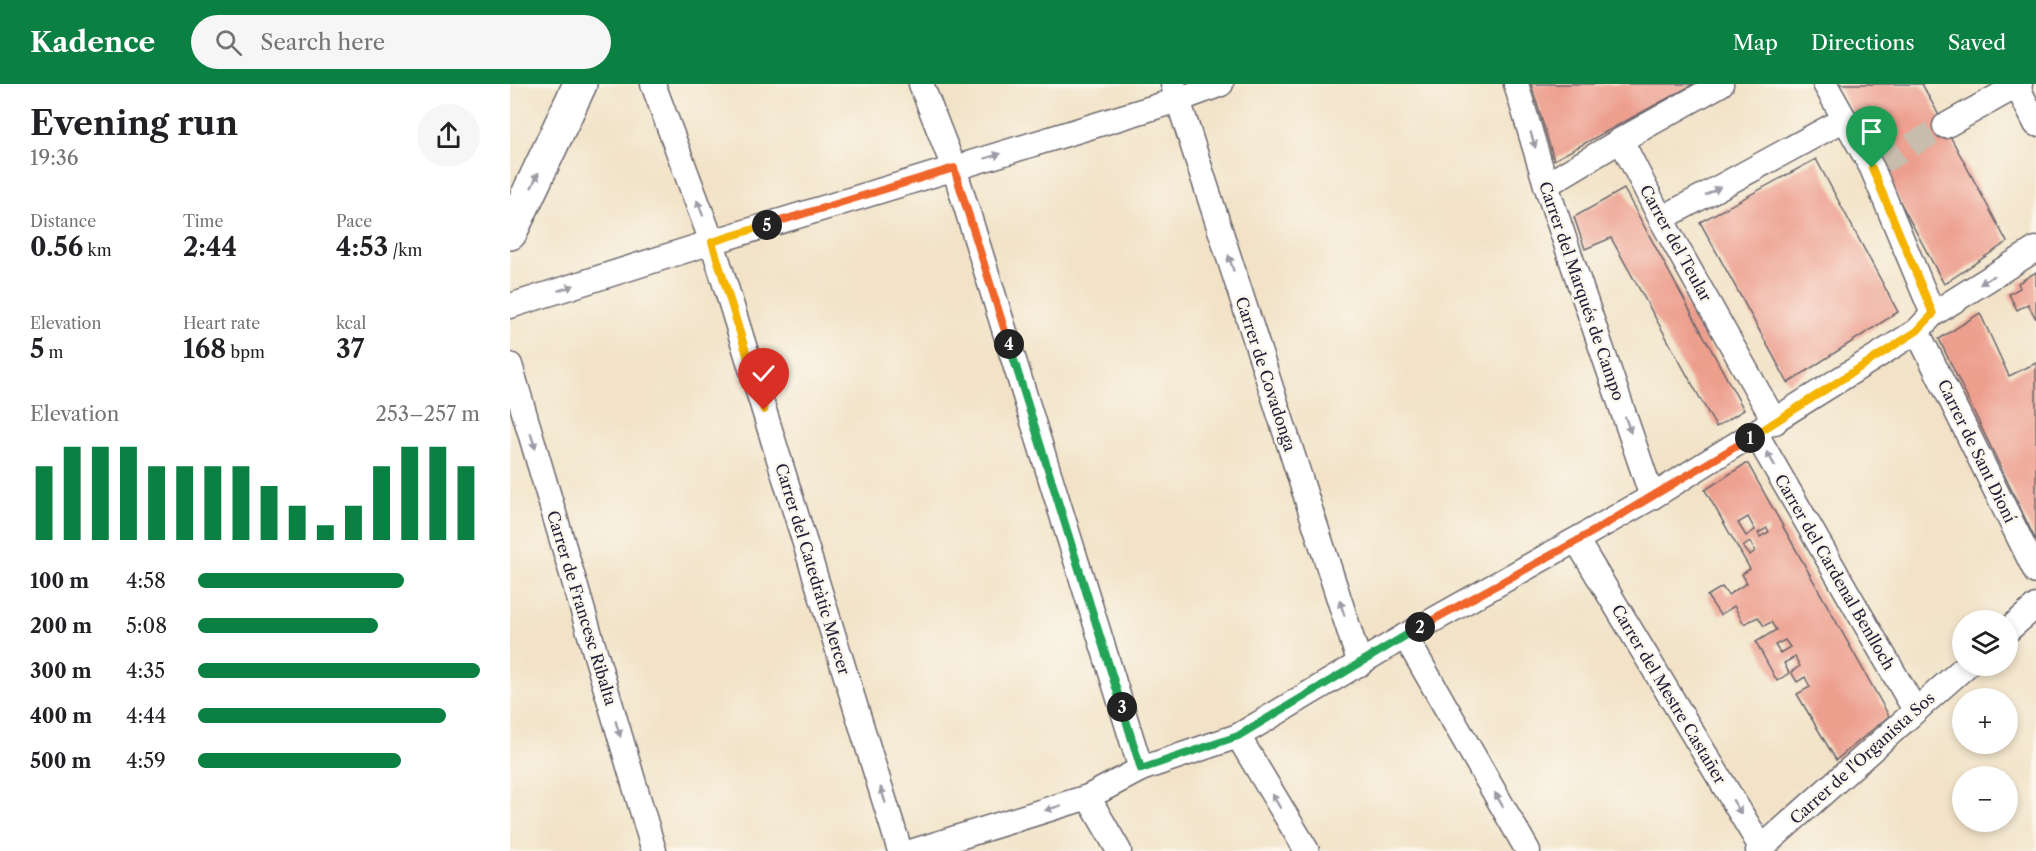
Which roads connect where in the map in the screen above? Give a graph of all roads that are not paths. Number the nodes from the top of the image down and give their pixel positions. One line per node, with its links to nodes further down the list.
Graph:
1 (580, 84): 17 (street, one-way to 1)
2 (653, 84): 18 (street, Carrer del Catedràtic Mercer, one-way to 2)
3 (921, 84): 14 (street)
4 (1221, 84): 9 (street)
5 (1516, 84): 15 (street, Carrer del Marqués de Campo, one-way to 15)
6 (1721, 84): 13 (street)
7 (1825, 84): 10 (street, Carrer de Sant Dioní)
8 (2018, 84): 11 (street); 12 (street)
9 (1176, 92): 14 (street, one-way to 9); 30 (street, Carrer de Covadonga, one-way to 9)
10 (1845, 119): 16 (street, one-way to 10); 21 (street, Carrer de Sant Dioní)
11 (2036, 124)
12 (1945, 126)
13 (1621, 140): 15 (street); 16 (street, Carrer del Teular)
14 (954, 168): 18 (street); 34 (street)
15 (1546, 185): 24 (street, Carrer del Marqués de Campo, one-way to 24)
16 (1661, 219): 23 (street, Carrer del Teular)
17 (510, 233)
18 (712, 242): 20 (street, one-way to 18); 38 (street, Carrer del Catedràtic Mercer, one-way to 18)
19 (2036, 249): 21 (street, one-way to 21)
20 (510, 306)
21 (1925, 323): 23 (street); 26 (street, Carrer de Sant Dioní)
22 (510, 365): 37 (street, Carrer de Francesc Ribalta, one-way to 37)
23 (1766, 428): 24 (street); 32 (street, Carrer del Cardenal Benlloch, one-way to 23)
24 (1652, 497): 25 (street)
25 (1577, 541): 29 (street); 36 (street, Carrer del Mestre Castañer, one-way to 36)
26 (2036, 572)
27 (2036, 606): 28 (street)
28 (2018, 622)
29 (1405, 636): 30 (street); 42 (street, one-way to 29)
30 (1360, 664): 33 (street)
31 (1954, 676): 32 (street, Carrer de l'Organista Sos)
32 (1915, 710): 36 (street, Carrer de l'Organista Sos)
33 (1238, 736): 34 (street); 41 (street, one-way to 33)
34 (1141, 769): 35 (street)
35 (1088, 797): 39 (street, one-way to 39); 40 (street)
36 (1760, 849)
37 (654, 851)
38 (900, 851)
39 (914, 851)
40 (1119, 851)
41 (1306, 851)
42 (1528, 851)

